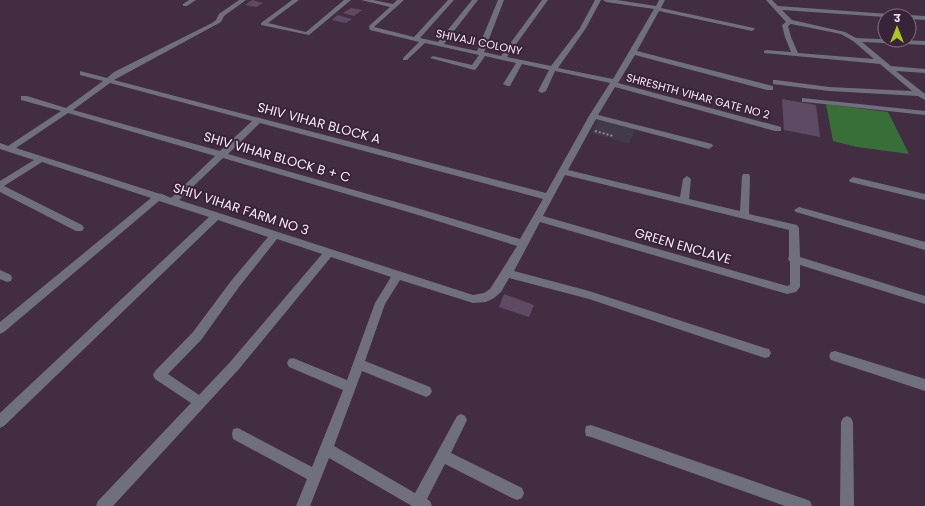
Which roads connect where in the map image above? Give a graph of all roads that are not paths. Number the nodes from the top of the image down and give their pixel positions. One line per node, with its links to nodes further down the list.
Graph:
1 (193, 0): 16 (street)
2 (243, 0): 41 (street)
3 (296, 0): 4 (street)
4 (348, 0)
5 (364, 0): 17 (street)
6 (401, 0): 17 (street)
7 (451, 0): 23 (street)
8 (475, 0): 27 (street)
9 (501, 0): 30 (street)
10 (546, 0): 33 (street)
11 (598, 0): 38 (street)
12 (606, 0): 19 (street)
13 (662, 0): 19 (street)
14 (763, 0): 15 (street)
15 (770, 1): 18 (street)
16 (185, 4)
17 (394, 6): 23 (street, SHIVAJI COLONY)
18 (776, 8): 20 (street); 21 (street)
19 (657, 9): 22 (street); 28 (street)
20 (877, 14)
21 (790, 22): 24 (street); 31 (street)
22 (752, 29)
23 (415, 40): 25 (street, SHIVAJI COLONY)
24 (855, 40): 26 (street); 36 (street)
25 (423, 41): 27 (street, SHIVAJI COLONY); 34 (street)
26 (925, 44)
27 (440, 45): 30 (street, SHIVAJI COLONY)
28 (633, 52): 43 (street); 45 (street)
29 (766, 52): 31 (street)
30 (482, 54): 32 (street); 33 (street, SHIVAJI COLONY)
31 (796, 54): 36 (street)
32 (433, 58)
33 (503, 58): 35 (street, SHIVAJI COLONY)
34 (405, 59)
35 (520, 62): 38 (street, SHIVAJI COLONY); 44 (street)
36 (882, 62): 37 (street)
37 (889, 68): 39 (street); 47 (street)
38 (553, 69): 43 (street, SHIVAJI COLONY); 46 (street)
39 (925, 71)
40 (83, 73): 41 (street, SHIV VIHAR BLOCK A)
41 (109, 81): 50 (street); 53 (street, SHIV VIHAR BLOCK A)
42 (776, 82): 47 (street)
43 (614, 83): 52 (street); 54 (street, SHRESHTH VIHAR GATE NO 2)
44 (507, 84)
45 (770, 88)
46 (542, 91)
47 (923, 96)
48 (24, 98): 50 (street, SHIV VIHAR BLOCK B + C)
49 (805, 100): 51 (street)
50 (68, 110): 56 (street); 57 (street, SHIV VIHAR BLOCK B + C)
51 (925, 113)
52 (593, 116): 55 (street); 59 (street)
53 (258, 120): 57 (street); 66 (street, SHIV VIHAR BLOCK A)
54 (778, 129)
55 (709, 146)
56 (5, 148): 58 (street, SHIV VIHAR FARM NO 3)
57 (221, 154): 68 (street); 76 (street, SHIV VIHAR BLOCK B + C)
58 (41, 159): 63 (street); 65 (street, SHIV VIHAR FARM NO 3)
59 (563, 172): 66 (street); 69 (street)
60 (746, 176): 72 (street)
61 (687, 179): 69 (street)
62 (854, 180): 67 (street)
63 (0, 185)
64 (0, 188): 74 (street)
65 (159, 196): 68 (street, SHIV VIHAR FARM NO 3); 83 (street)
66 (549, 197): 73 (street)
67 (925, 198)
68 (173, 201): 71 (street, SHIV VIHAR FARM NO 3)
69 (684, 202): 72 (street)
70 (799, 210): 77 (street)
71 (216, 216): 75 (street, SHIV VIHAR FARM NO 3); 93 (street)
72 (744, 216): 79 (street)
73 (538, 218): 76 (street); 79 (street, GREEN ENCLAVE)
74 (79, 228)
75 (275, 235): 78 (street, SHIV VIHAR FARM NO 3); 91 (street)
76 (523, 244): 80 (street)
77 (925, 246)
78 (329, 252): 81 (street, SHIV VIHAR FARM NO 3); 91 (street)
79 (793, 259): 82 (street)
80 (507, 273): 81 (street, SHIV VIHAR FARM NO 3); 84 (street)
81 (398, 274): 87 (street)
82 (925, 300)
83 (0, 329)
84 (765, 354)
85 (835, 356): 88 (street)
86 (293, 363): 89 (street)
87 (358, 364): 89 (street); 90 (street)
88 (925, 385)
89 (350, 386): 97 (street)
90 (426, 391)
91 (200, 402): 102 (street)
92 (461, 420): 98 (street)
93 (0, 422)
94 (847, 422): 105 (street)
95 (592, 431): 104 (street)
96 (238, 434): 99 (street)
97 (326, 449): 99 (street); 101 (street)
98 (442, 456): 100 (street); 101 (street)
99 (316, 476): 103 (street)
100 (517, 493)
101 (421, 504)
102 (103, 506)
103 (303, 506)
104 (805, 506)
105 (847, 506)

